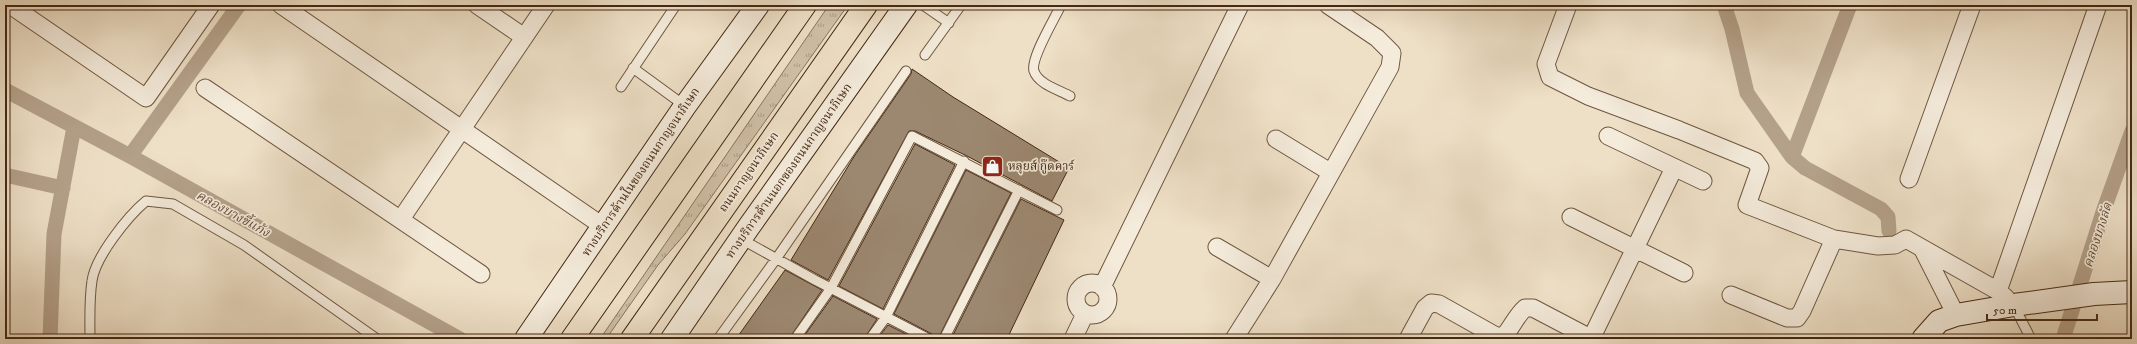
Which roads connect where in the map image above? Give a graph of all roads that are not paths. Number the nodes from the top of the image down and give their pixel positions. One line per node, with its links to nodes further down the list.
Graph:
1 (10, 5): 2 (street)
2 (211, 5)
3 (281, 5): 28 (street)
4 (477, 5): 20 (street)
5 (546, 5): 20 (street)
6 (676, 5): 22 (lane)
7 (805, 5): 62 (highway)
8 (866, 5): 58 (highway, ถนนกาญจนาภิเษก)
9 (906, 5): 41 (main road, ทางบริการด้านนอกของถนนกาญจนาภิเษก)
10 (923, 5): 19 (lane)
11 (961, 5): 19 (lane)
12 (1061, 5): 26 (lane)
13 (1240, 5): 50 (street)
14 (1328, 5): 33 (street)
15 (1568, 5): 42 (street)
16 (1972, 5): 34 (street)
17 (2098, 5): 54 (street)
18 (754, 6): 27 (main road, ทางบริการด้านในของถนนกาญจนาภิเษก)
19 (948, 23): 21 (lane)
20 (524, 37): 28 (street)
21 (925, 55)
22 (633, 68): 25 (lane); 27 (lane)
23 (906, 71): 46 (lane)
24 (205, 88): 39 (street)
25 (621, 88)
26 (1070, 96)
27 (685, 106): 40 (main road, ทางบริการด้านในของถนนกาญจนาภิเษก)
28 (462, 129): 39 (street); 40 (street)
29 (1608, 136): 32 (street)
30 (1276, 139): 33 (street)
31 (964, 162): 36 (lane); 51 (lane); 57 (lane)
32 (1674, 168): 35 (street); 44 (street)
33 (1330, 172): 49 (street)
34 (1909, 179)
35 (1703, 181)
36 (1019, 190): 37 (lane); 68 (lane)
37 (1056, 210)
38 (1571, 217): 44 (street)
39 (401, 220): 48 (street)
40 (604, 227): 61 (main road, ทางบริการด้านในของถนนกาญจนาภิเษก)
41 (741, 239): 46 (lane); 63 (main road, ทางบริการด้านนอกของถนนกาญจนาภิเษก)
42 (1834, 239): 45 (street); 53 (street)
43 (1217, 247): 49 (street)
44 (1634, 249): 47 (street); 72 (street)
45 (1923, 250): 54 (street); 56 (street)
46 (776, 259): 51 (lane); 64 (lane)
47 (1684, 273)
48 (481, 274)
49 (1272, 279): 70 (street)
50 (1102, 287): 55 (street); 55 (street)
51 (831, 288): 57 (lane); 65 (lane)
52 (2132, 292): 54 (main road)
53 (1731, 295)
54 (2006, 298): 56 (main road); 74 (lane)
55 (1085, 314): 69 (street)
56 (1956, 315): 73 (main road)
57 (886, 317): 66 (lane); 67 (lane)
58 (638, 331)
59 (90, 339): 60 (lane)
60 (378, 339)
61 (526, 339)
62 (572, 339)
63 (672, 339)
64 (718, 339)
65 (795, 339)
66 (870, 339)
67 (929, 339)
68 (944, 339)
69 (1073, 339)
70 (1234, 339)
71 (1408, 339): 72 (street)
72 (1591, 339)
73 (1923, 339)
74 (2032, 339)

